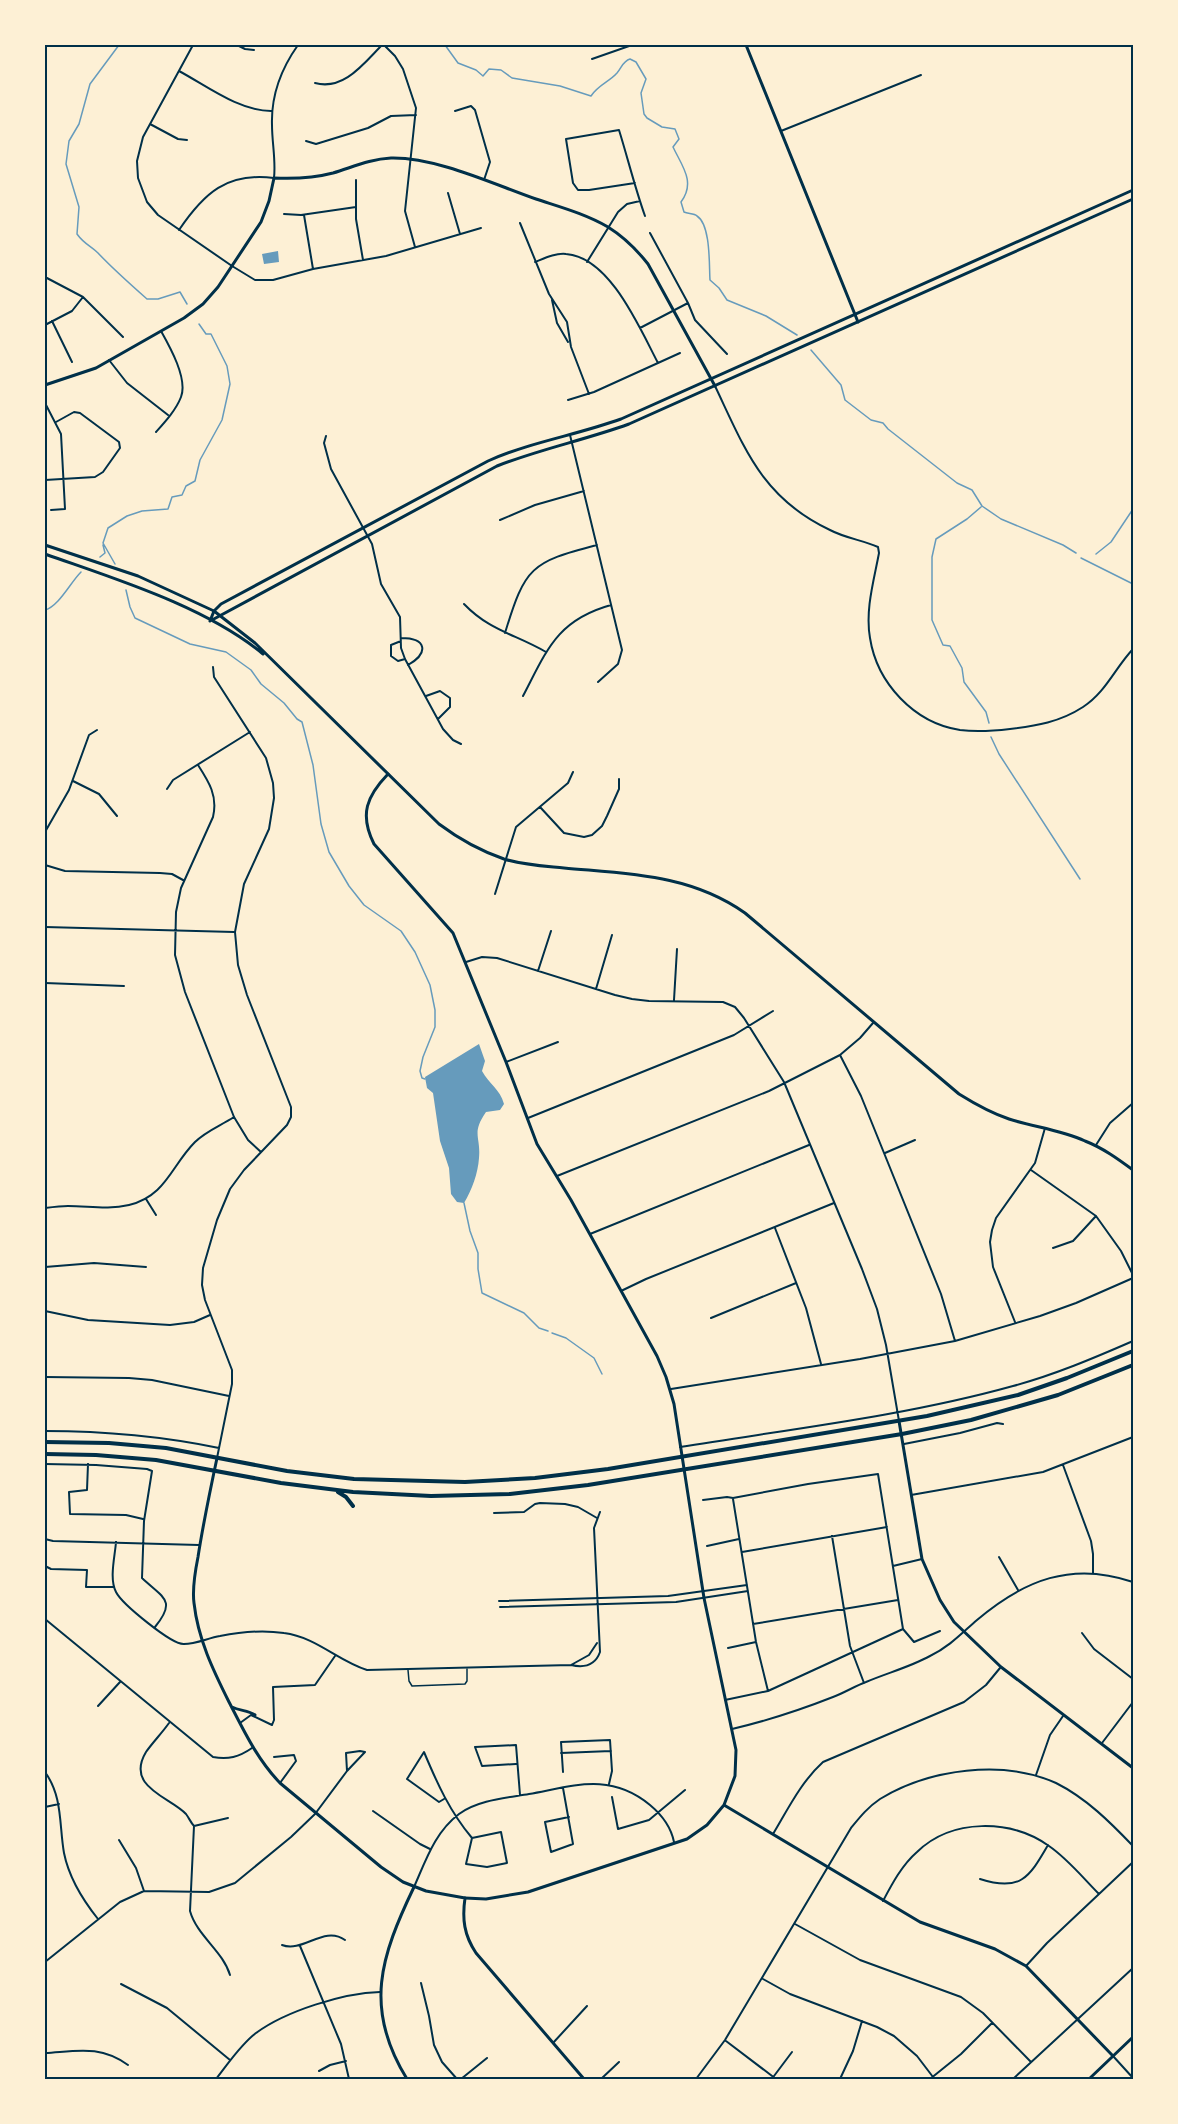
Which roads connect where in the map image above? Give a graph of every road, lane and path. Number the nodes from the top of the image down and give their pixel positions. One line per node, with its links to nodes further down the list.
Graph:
1 (193, 45): 9 (street)
2 (237, 45): 7 (street)
3 (298, 45): 12 (street)
4 (383, 45): 11 (street); 14 (street)
5 (632, 45): 8 (street)
6 (746, 45): 16 (main road)
7 (254, 50)
8 (592, 59)
9 (179, 71): 12 (street); 15 (street)
10 (921, 75): 16 (street)
11 (315, 83)
12 (272, 111): 20 (street)
13 (455, 111): 22 (street)
14 (416, 115): 18 (street); 19 (street)
15 (150, 124): 17 (street); 35 (street)
16 (781, 131): 49 (main road)
17 (187, 140)
18 (306, 141)
19 (411, 159): 20 (main road); 22 (main road); 38 (street)
20 (274, 178): 35 (street); 42 (main road)
21 (356, 180): 28 (street)
22 (484, 180): 33 (main road)
23 (635, 183): 23 (street); 27 (street)
24 (1133, 190): 49 (main road)
25 (448, 193): 37 (street)
26 (1133, 199): 51 (main road)
27 (640, 201): 31 (street); 33 (street)
28 (356, 207): 30 (street); 39 (street)
29 (284, 214): 30 (street)
30 (303, 214): 43 (street)
31 (645, 216)
32 (520, 223): 40 (street)
33 (608, 227): 41 (street); 48 (main road)
34 (481, 228): 37 (street)
35 (178, 230): 42 (street)
36 (650, 233): 47 (street)
37 (460, 234): 38 (street)
38 (416, 247): 39 (street)
39 (363, 260): 43 (street)
40 (535, 262): 41 (street); 45 (street)
41 (587, 262): 53 (street)
42 (232, 266): 43 (street); 54 (main road)
43 (313, 269)
44 (45, 277): 46 (street)
45 (549, 294): 56 (street); 56 (street)
46 (83, 297): 50 (street); 55 (street)
47 (688, 303): 48 (street); 58 (street)
48 (674, 310): 53 (street); 62 (main road)
49 (855, 315): 51 (main road); 62 (main road)
50 (52, 321): 52 (street); 60 (street)
51 (858, 322): 64 (main road)
52 (45, 325)
53 (640, 329): 61 (street)
54 (161, 331): 59 (main road); 68 (street)
55 (123, 337)
56 (571, 347): 65 (street)
57 (680, 353): 61 (street)
58 (727, 354)
59 (109, 360): 63 (main road); 68 (street)
60 (72, 362)
61 (658, 363): 65 (street)
62 (711, 379): 64 (main road); 71 (main road)
63 (45, 386)
64 (715, 386): 73 (main road); 91 (street)
65 (589, 394): 66 (street)
66 (568, 400)
67 (45, 403): 69 (street)
68 (169, 416): 70 (street)
69 (56, 422): 74 (street); 74 (street)
70 (156, 432)
71 (570, 435): 73 (street); 79 (main road)
72 (326, 436): 79 (street)
73 (572, 443): 76 (street); 80 (main road)
74 (64, 479): 75 (street); 77 (street)
75 (45, 480)
76 (584, 491): 78 (street); 82 (street)
77 (51, 510)
78 (500, 520)
79 (363, 529): 80 (street); 86 (main road)
80 (367, 536): 87 (main road); 90 (street)
81 (45, 544): 86 (main road)
82 (597, 545): 85 (street); 89 (street)
83 (45, 554): 88 (main road)
84 (464, 604): 89 (street)
85 (612, 605): 92 (street); 97 (street)
86 (214, 611): 87 (main road); 88 (main road)
87 (220, 616): 88 (main road); 94 (main road)
88 (210, 621): 94 (main road)
89 (505, 633): 92 (street)
90 (401, 640): 93 (street); 93 (street); 95 (street)
91 (1133, 649)
92 (546, 652): 98 (street)
93 (405, 659): 95 (street)
94 (276, 665): 106 (main road)
95 (408, 666): 99 (street)
96 (213, 667): 102 (street)
97 (598, 682)
98 (523, 696)
99 (425, 697): 100 (street); 100 (street)
100 (438, 719): 103 (street)
101 (97, 730): 108 (street)
102 (250, 732): 104 (street); 120 (street)
103 (461, 744)
104 (198, 765): 109 (street); 115 (street)
105 (573, 772): 110 (street)
106 (388, 774): 113 (main road); 123 (main road)
107 (619, 779): 110 (street)
108 (73, 781): 111 (street); 112 (street)
109 (167, 789)
110 (540, 807): 113 (street)
111 (117, 816)
112 (45, 832)
113 (506, 859): 116 (street); 130 (main road)
114 (45, 865): 115 (street)
115 (183, 880): 118 (street)
116 (495, 894)
117 (45, 927): 118 (street)
118 (176, 930): 120 (street); 137 (street)
119 (551, 931): 124 (street)
120 (235, 932): 143 (street)
121 (612, 935): 127 (street)
122 (677, 949): 128 (street)
123 (466, 962): 124 (street); 134 (main road)
124 (538, 971): 127 (street)
125 (45, 983): 126 (street)
126 (124, 986)
127 (596, 989): 128 (street)
128 (674, 1001): 131 (street)
129 (773, 1011): 131 (street)
130 (873, 1022): 133 (street); 139 (main road)
131 (750, 1026): 135 (street); 138 (street)
132 (558, 1042): 134 (street)
133 (840, 1054): 135 (street); 144 (street)
134 (506, 1062): 138 (main road)
135 (784, 1082): 141 (street); 147 (street)
136 (1133, 1102): 142 (street)
137 (234, 1117): 143 (street); 148 (street)
138 (528, 1118): 147 (main road)
139 (1045, 1128): 142 (main road); 145 (street)
140 (915, 1140): 144 (street)
141 (810, 1145): 149 (street); 154 (street)
142 (1096, 1146): 146 (main road)
143 (261, 1152): 162 (street)
144 (885, 1153): 165 (street)
145 (1031, 1170): 152 (street); 164 (street)
146 (1133, 1170)
147 (557, 1176): 154 (main road)
148 (146, 1199): 150 (street); 151 (street)
149 (834, 1203): 153 (street); 168 (street)
150 (45, 1208)
151 (156, 1215)
152 (1095, 1216): 155 (street); 158 (street)
153 (775, 1228): 159 (street); 160 (street)
154 (590, 1234): 160 (main road)
155 (1053, 1248)
156 (45, 1267): 157 (street)
157 (146, 1267)
158 (1133, 1277): 164 (street)
159 (796, 1283): 163 (street); 169 (street)
160 (621, 1291): 172 (main road)
161 (45, 1311): 162 (street)
162 (210, 1315): 173 (street)
163 (711, 1318)
164 (1016, 1323): 165 (street)
165 (955, 1341): 168 (street)
166 (1133, 1341): 174 (street)
167 (1133, 1351): 175 (main road)
168 (888, 1354): 169 (street); 174 (street)
169 (821, 1365): 172 (street)
170 (1133, 1365): 178 (main road)
171 (45, 1377): 173 (street)
172 (670, 1389): 182 (main road)
173 (229, 1396): 183 (street)
174 (897, 1411): 175 (street); 182 (street)
175 (900, 1421): 178 (main road); 185 (main road)
176 (1003, 1424): 181 (street)
177 (45, 1431): 183 (street)
178 (902, 1434): 181 (main road); 190 (main road)
179 (1133, 1437): 189 (street)
180 (45, 1442): 186 (main road)
181 (904, 1444): 193 (main road)
182 (680, 1447): 185 (main road)
183 (219, 1448): 186 (street)
184 (45, 1455): 191 (main road)
185 (682, 1456): 186 (main road); 190 (main road)
186 (217, 1458): 191 (main road)
187 (45, 1464): 188 (street)
188 (88, 1464): 200 (street); 200 (street)
189 (1063, 1465): 193 (street); 214 (street)
190 (684, 1469): 192 (main road); 220 (main road)
191 (214, 1470): 192 (main road); 207 (main road)
192 (335, 1490): 196 (main road)
193 (911, 1495): 211 (main road)
194 (732, 1498): 195 (street); 201 (street); 204 (street)
195 (703, 1500)
196 (353, 1506)
197 (600, 1512): 199 (street)
198 (494, 1513): 199 (street)
199 (597, 1518): 221 (street)
200 (144, 1519): 206 (street)
201 (887, 1527): 202 (street); 213 (street)
202 (831, 1536): 209 (street); 227 (street)
203 (45, 1539): 205 (street)
204 (739, 1539): 208 (street); 209 (street)
205 (116, 1542): 206 (street); 217 (street)
206 (143, 1544): 207 (street); 230 (street)
207 (199, 1545): 235 (main road)
208 (707, 1546)
209 (742, 1552): 216 (street)
210 (999, 1557): 218 (street)
211 (922, 1559): 213 (street); 233 (main road)
212 (45, 1566): 217 (street)
213 (893, 1566): 223 (street)
214 (1093, 1573): 215 (street); 218 (street)
215 (1133, 1582)
216 (747, 1585): 219 (street); 220 (street)
217 (114, 1587): 230 (street)
218 (1018, 1590): 233 (street)
219 (748, 1591): 222 (street); 229 (street)
220 (703, 1592): 221 (street); 222 (main road)
221 (597, 1597): 224 (street); 225 (street)
222 (704, 1598): 225 (street); 249 (main road)
223 (898, 1600): 227 (street); 231 (street)
224 (500, 1601)
225 (597, 1605): 226 (street); 236 (street)
226 (500, 1607)
227 (843, 1610): 229 (street); 239 (street)
228 (45, 1619): 246 (street)
229 (753, 1624): 237 (street)
230 (155, 1628): 235 (street)
231 (903, 1629): 232 (street); 239 (street)
232 (940, 1631)
233 (964, 1632): 242 (main road); 247 (street)
234 (1082, 1633): 245 (street)
235 (202, 1640): 240 (street); 252 (main road)
236 (598, 1642): 241 (street); 241 (street)
237 (756, 1642): 238 (street); 248 (street)
238 (728, 1648)
239 (852, 1653): 247 (street); 248 (street)
240 (336, 1655): 244 (street); 253 (street)
241 (570, 1665): 243 (street)
242 (1000, 1667): 254 (main road); 286 (street)
243 (467, 1668): 244 (street); 244 (lane)
244 (408, 1670)
245 (1133, 1679)
246 (120, 1682): 251 (street); 255 (street)
247 (864, 1683): 257 (street)
248 (768, 1691): 249 (street)
249 (725, 1700): 257 (main road)
250 (1133, 1702): 258 (street)
251 (98, 1706)
252 (232, 1707): 253 (main road); 256 (main road)
253 (255, 1715): 256 (street)
254 (1064, 1715): 258 (main road); 268 (street)
255 (169, 1723): 259 (street); 285 (street)
256 (240, 1723): 259 (main road)
257 (732, 1729): 277 (main road)
258 (1102, 1744): 264 (main road)
259 (252, 1748): 269 (main road)
260 (611, 1751): 261 (street); 261 (street); 270 (street)
261 (561, 1753): 267 (street)
262 (274, 1757): 269 (street)
263 (516, 1764): 263 (street); 273 (street)
264 (1133, 1768)
265 (347, 1771): 265 (street); 281 (street)
266 (45, 1772): 276 (street)
267 (563, 1772)
268 (1036, 1775): 291 (street); 294 (street)
269 (280, 1784): 281 (main road)
270 (609, 1784): 271 (street); 280 (street)
271 (563, 1788): 273 (street); 283 (street)
272 (685, 1790): 280 (street)
273 (520, 1796): 282 (street)
274 (612, 1797): 280 (street)
275 (444, 1799): 275 (street); 282 (street)
276 (59, 1804): 278 (street); 302 (street)
277 (724, 1805): 286 (main road); 289 (main road)
278 (45, 1807)
279 (373, 1811): 292 (street)
280 (658, 1812): 289 (street)
281 (315, 1814): 296 (main road); 298 (street)
282 (457, 1815): 287 (street); 292 (street)
283 (569, 1817): 283 (street)
284 (228, 1818): 285 (street)
285 (194, 1826): 298 (street)
286 (773, 1834): 294 (main road)
287 (472, 1838): 287 (street)
288 (119, 1840): 297 (street)
289 (674, 1844): 300 (main road)
290 (1048, 1845): 295 (street); 299 (street); 301 (street)
291 (1133, 1846)
292 (430, 1849): 296 (street)
293 (1133, 1862): 299 (street)
294 (829, 1867): 301 (main road); 303 (street)
295 (980, 1879)
296 (414, 1887): 300 (main road); 314 (main road)
297 (144, 1890): 298 (street); 302 (street)
298 (190, 1891): 310 (street)
299 (1099, 1894): 308 (street)
300 (465, 1898): 322 (main road)
301 (883, 1901): 308 (main road)
302 (98, 1920): 307 (street)
303 (795, 1924): 311 (street); 319 (street)
304 (345, 1940): 306 (street)
305 (282, 1945): 306 (street)
306 (300, 1946): 315 (street)
307 (45, 1962)
308 (1026, 1966): 317 (main road)
309 (1133, 1968): 317 (street)
310 (230, 1975)
311 (763, 1979): 318 (street); 321 (street)
312 (421, 1983): 339 (street)
313 (121, 1984): 327 (street)
314 (380, 1992): 315 (street); 338 (main road)
315 (324, 2003): 327 (street); 328 (street)
316 (587, 2006): 322 (street)
317 (1078, 2019): 325 (main road); 330 (street)
318 (862, 2021): 334 (street); 344 (street)
319 (992, 2023): 330 (street); 334 (street)
320 (1133, 2037): 325 (main road)
321 (725, 2040): 333 (street); 343 (street)
322 (553, 2043): 341 (main road)
323 (792, 2052): 333 (street)
324 (45, 2053): 331 (street)
325 (1113, 2056): 335 (street); 346 (main road)
326 (487, 2058): 340 (street)
327 (230, 2060): 336 (street)
328 (346, 2061): 332 (street); 337 (street)
329 (619, 2062): 342 (street)
330 (1031, 2062): 345 (street)
331 (128, 2065)
332 (319, 2071)
333 (775, 2078)
334 (931, 2078)
335 (1133, 2078)
336 (216, 2079)
337 (349, 2079)
338 (407, 2079)
339 (457, 2079)
340 (461, 2079)
341 (584, 2079)
342 (601, 2079)
343 (696, 2079)
344 (840, 2079)
345 (1013, 2079)
346 (1089, 2079)

